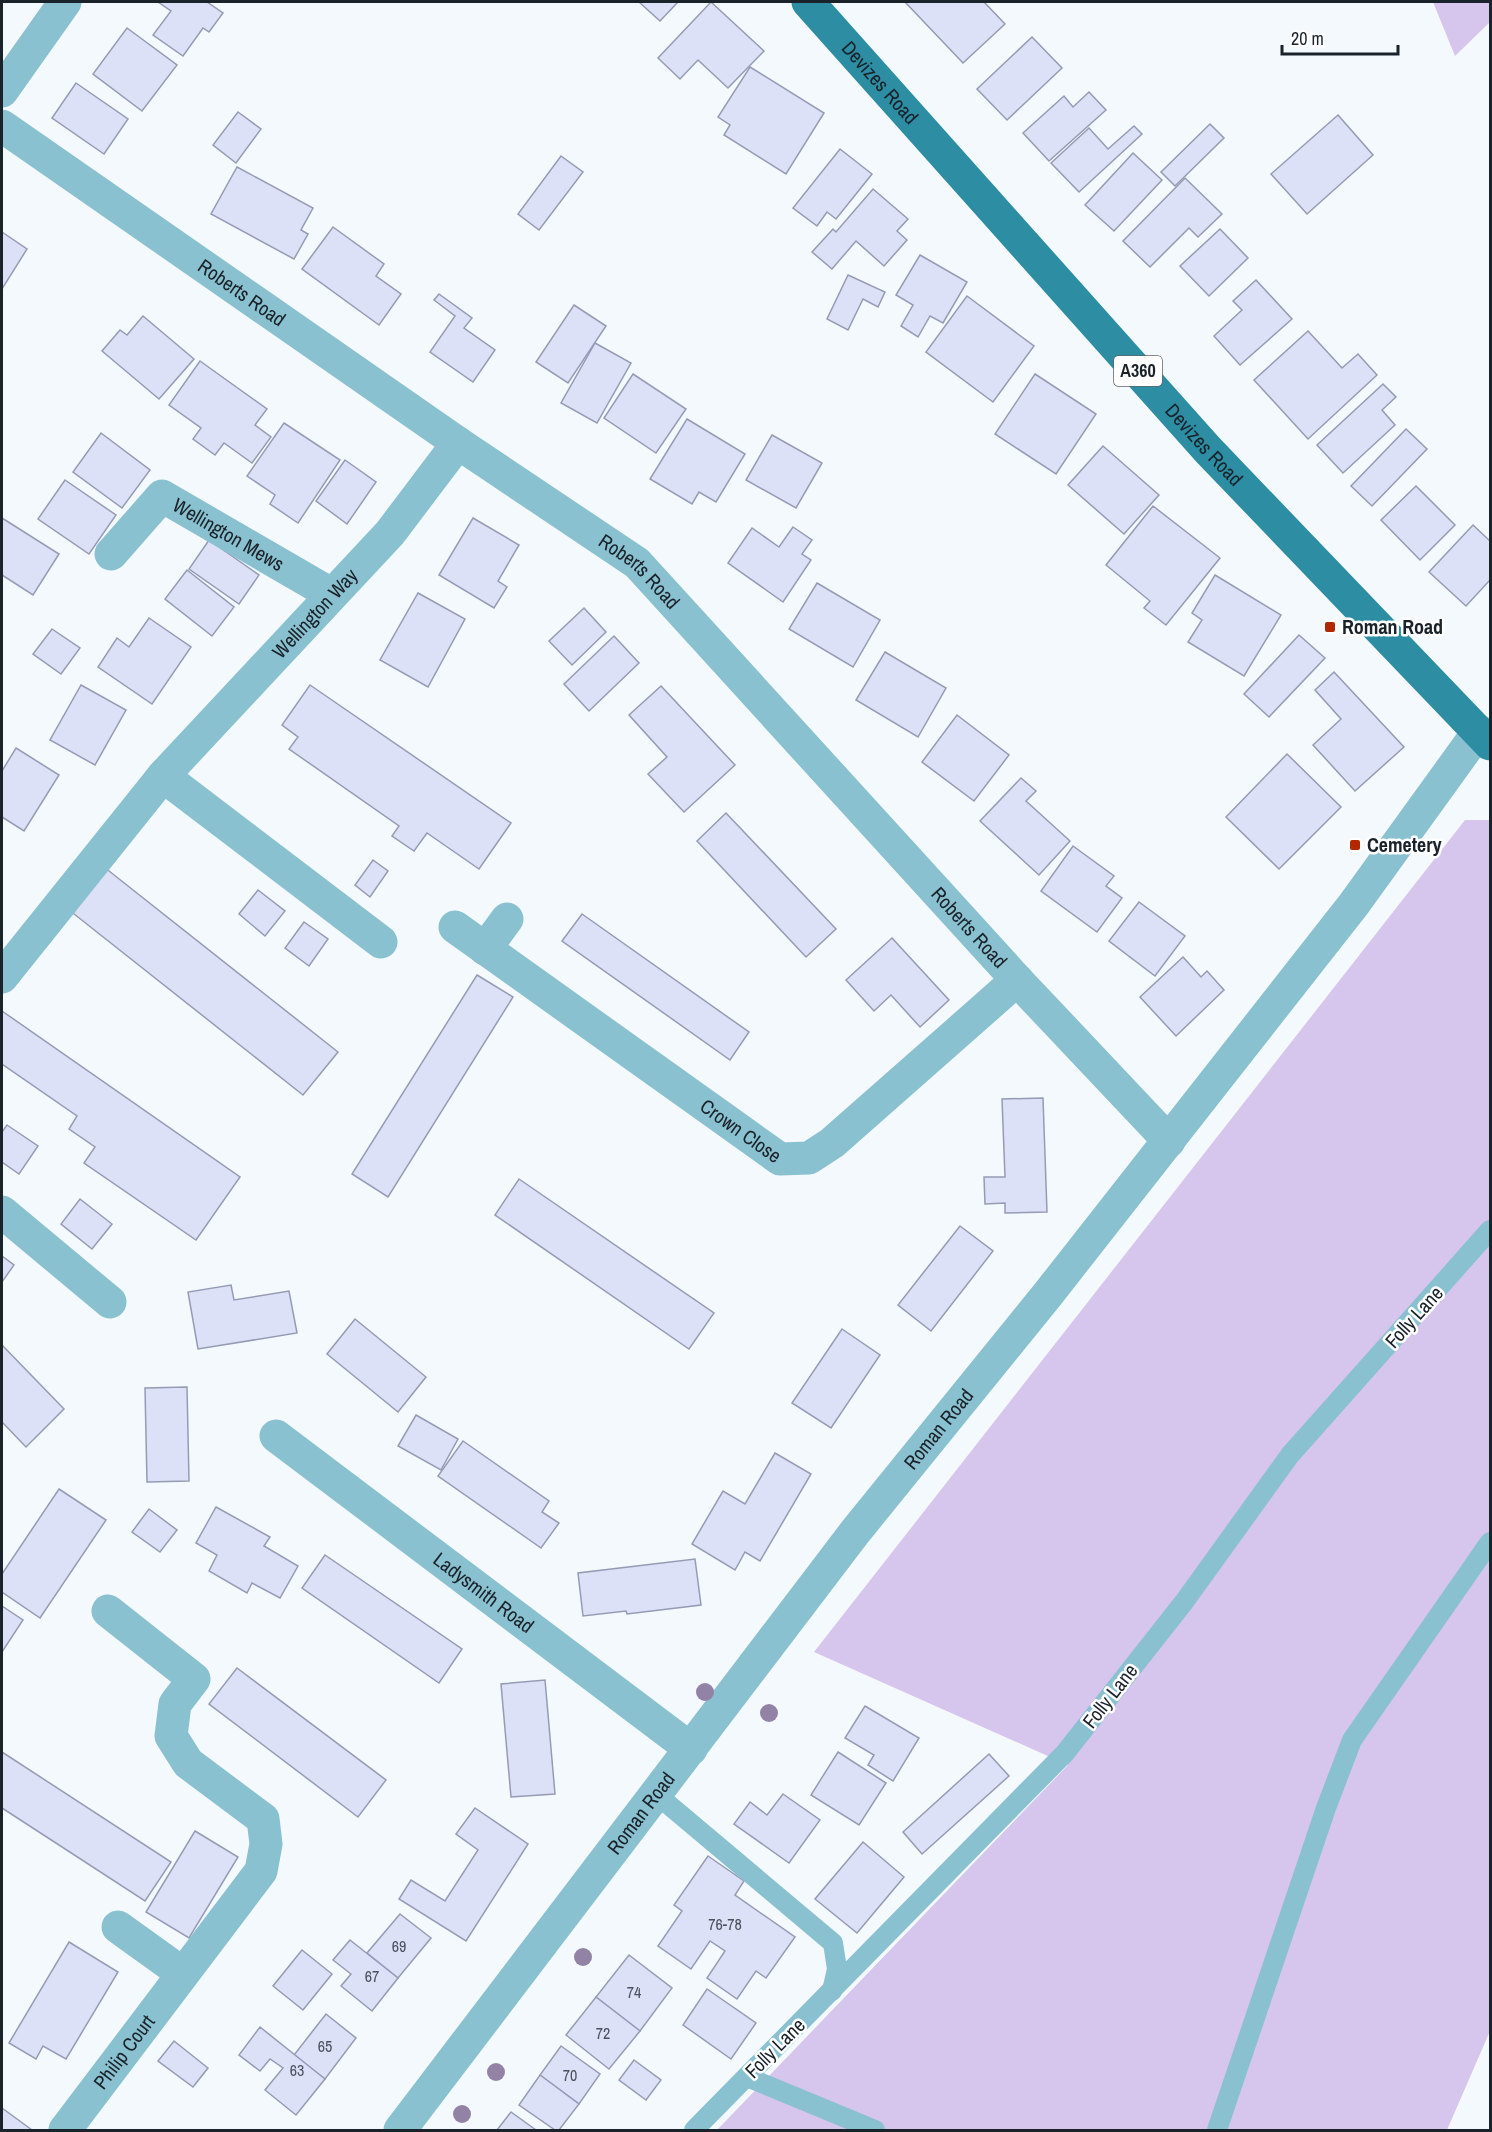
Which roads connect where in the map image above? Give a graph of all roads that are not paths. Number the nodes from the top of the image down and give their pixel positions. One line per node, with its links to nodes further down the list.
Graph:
1 (65, 2): 3 (street)
2 (808, 2): 8 (main road, Devizes Road / A360)
3 (2, 91)
4 (2, 126): 5 (street, Roberts Road)
5 (458, 443): 7 (street, Wellington Way); 15 (street, Roberts Road)
6 (111, 554): 7 (street, Wellington Mews)
7 (332, 594): 9 (street, Wellington Way)
8 (1485, 737): 16 (street, Roman Road)
9 (163, 776): 12 (street); 14 (street, Wellington Way)
10 (507, 920): 13 (street)
11 (455, 927): 13 (street, Crown Close)
12 (381, 942)
13 (485, 949): 15 (street, Crown Close)
14 (2, 977)
15 (1017, 980): 16 (street, Roberts Road)
16 (1169, 1141): 23 (street, Roman Road)
17 (2, 1212): 19 (street)
18 (1491, 1230): 27 (lane, Folly Lane)
19 (110, 1302)
20 (276, 1436): 23 (street, Ladysmith Road)
21 (1491, 1542): 33 (lane)
22 (108, 1611): 26 (street, Philip Court)
23 (691, 1749): 24 (street, Roman Road)
24 (657, 1794): 27 (lane); 30 (street, Roman Road)
25 (118, 1927): 26 (street)
26 (182, 1973): 29 (street, Philip Court)
27 (832, 1990): 28 (lane, Folly Lane)
28 (747, 2077): 31 (lane, Folly Lane); 32 (lane)
29 (65, 2130)
30 (400, 2130)
31 (694, 2130)
32 (875, 2130)
33 (1217, 2130)

